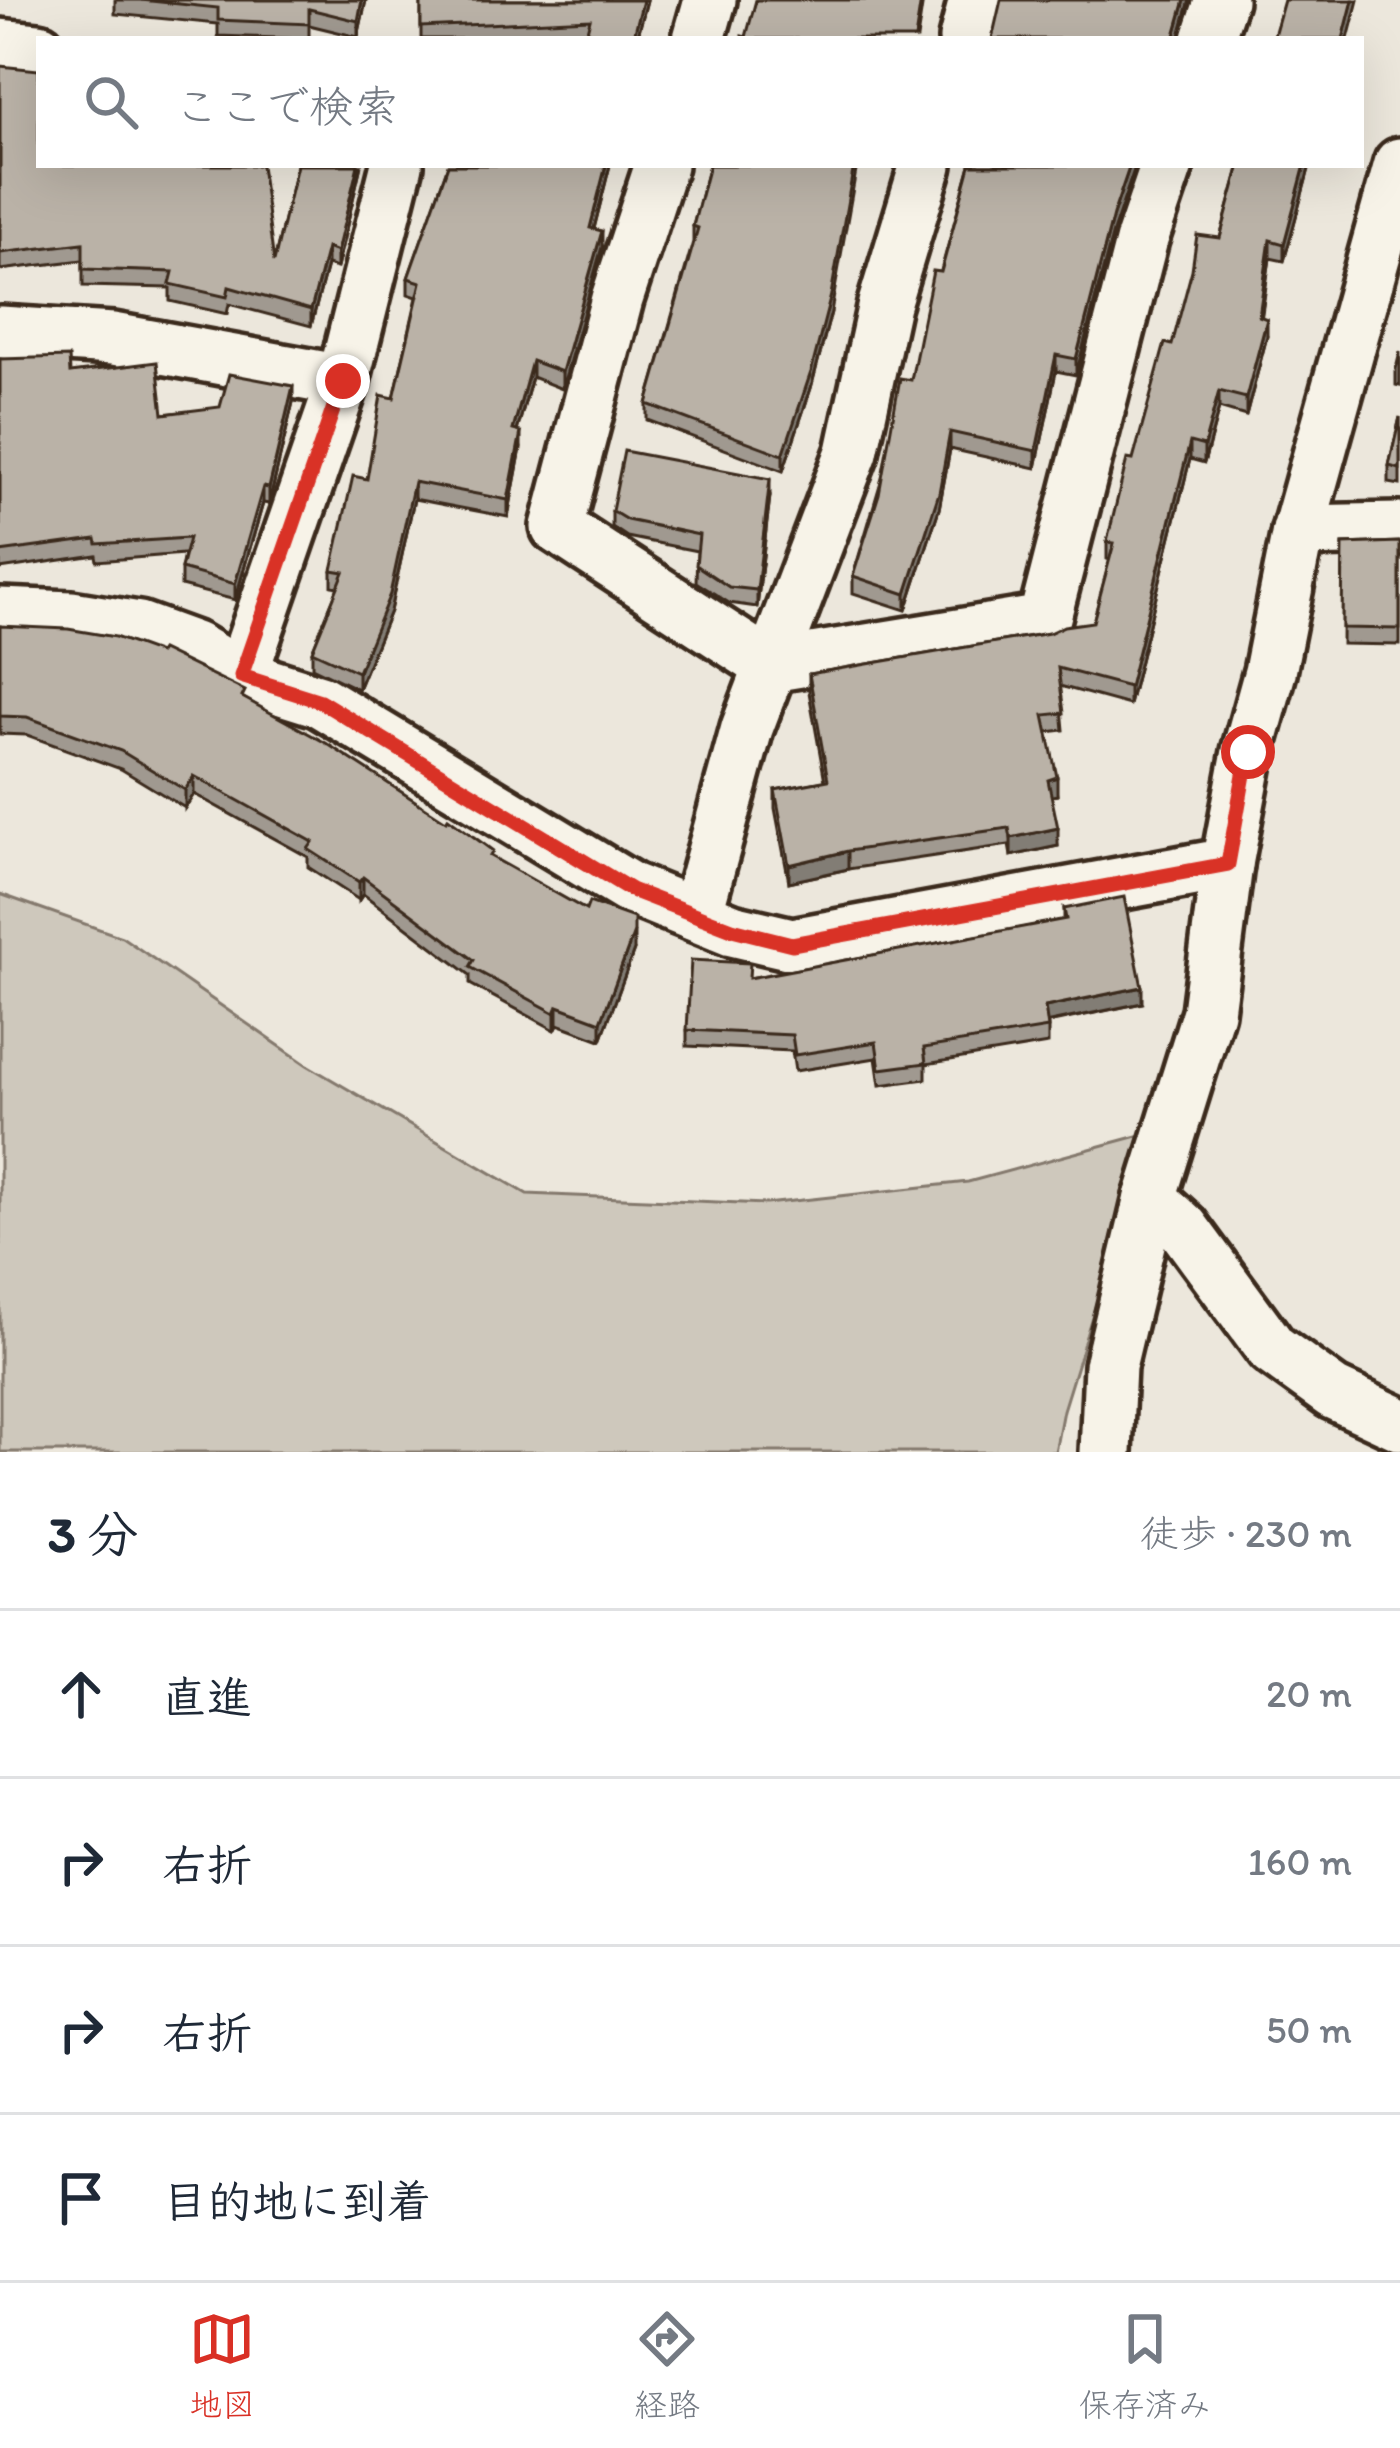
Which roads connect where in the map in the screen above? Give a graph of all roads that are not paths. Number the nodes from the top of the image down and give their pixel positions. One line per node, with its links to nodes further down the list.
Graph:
1 (710, 0): 4 (street)
2 (975, 0): 5 (street)
3 (1221, 0): 6 (street)
4 (700, 36)
5 (966, 36)
6 (1209, 36)
7 (0, 44): 8 (street)
8 (36, 50)
9 (1400, 164): 17 (street)
10 (397, 168): 15 (street)
11 (660, 168): 19 (street)
12 (925, 168): 19 (street)
13 (1166, 168): 19 (street)
14 (0, 332): 15 (street)
15 (343, 381): 20 (street)
16 (1400, 529): 17 (street)
17 (1298, 531): 21 (street)
18 (0, 614): 20 (street)
19 (770, 666): 22 (street)
20 (241, 676): 22 (street)
21 (1228, 864): 22 (street); 23 (street)
22 (696, 915)
23 (1150, 1198): 24 (street); 25 (street)
24 (1400, 1424)
25 (1106, 1452)

